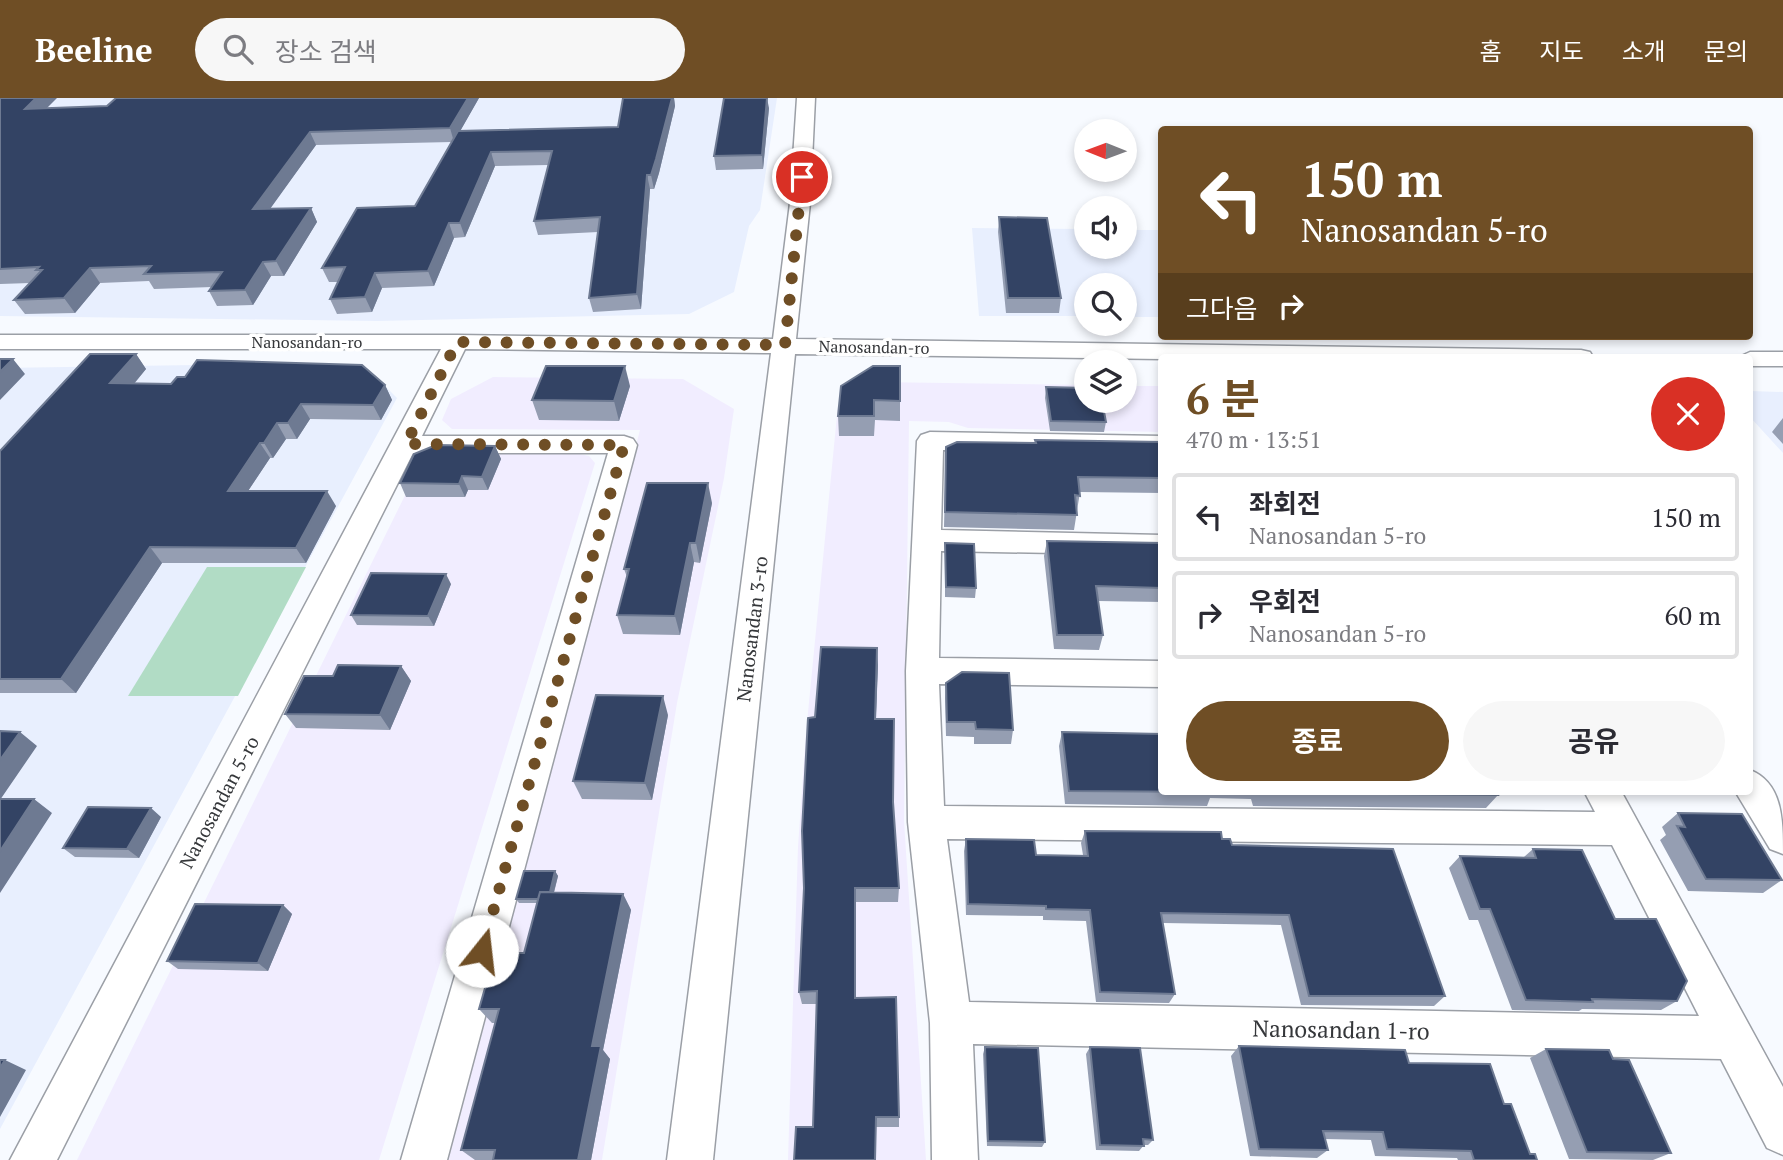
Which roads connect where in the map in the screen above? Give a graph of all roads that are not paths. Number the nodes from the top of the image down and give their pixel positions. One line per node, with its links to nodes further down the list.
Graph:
1 (806, 98): 4 (street, Nanosandan 3-ro)
2 (0, 342): 3 (street, Nanosandan-ro)
3 (457, 342): 4 (street, Nanosandan-ro); 8 (street, Nanosandan 5-ro)
4 (785, 345): 5 (street, Nanosandan-ro); 24 (street, Nanosandan 3-ro)
5 (1352, 354)
6 (1753, 359): 7 (street)
7 (1783, 359)
8 (406, 444): 22 (street, Nanosandan 5-ro); 23 (street)
9 (1158, 444): 10 (street)
10 (926, 540): 11 (street); 12 (street)
11 (1158, 545)
12 (922, 671): 13 (street); 16 (street)
13 (1158, 674)
14 (1753, 790): 18 (street)
15 (1604, 795): 17 (street)
16 (926, 822): 17 (street); 19 (street)
17 (1623, 829): 20 (street)
18 (1783, 837)
19 (951, 1023): 20 (street, Nanosandan 1-ro); 25 (street)
20 (1732, 1038): 21 (street)
21 (1783, 1132)
22 (33, 1160)
23 (424, 1160)
24 (690, 1160)
25 (955, 1160)

